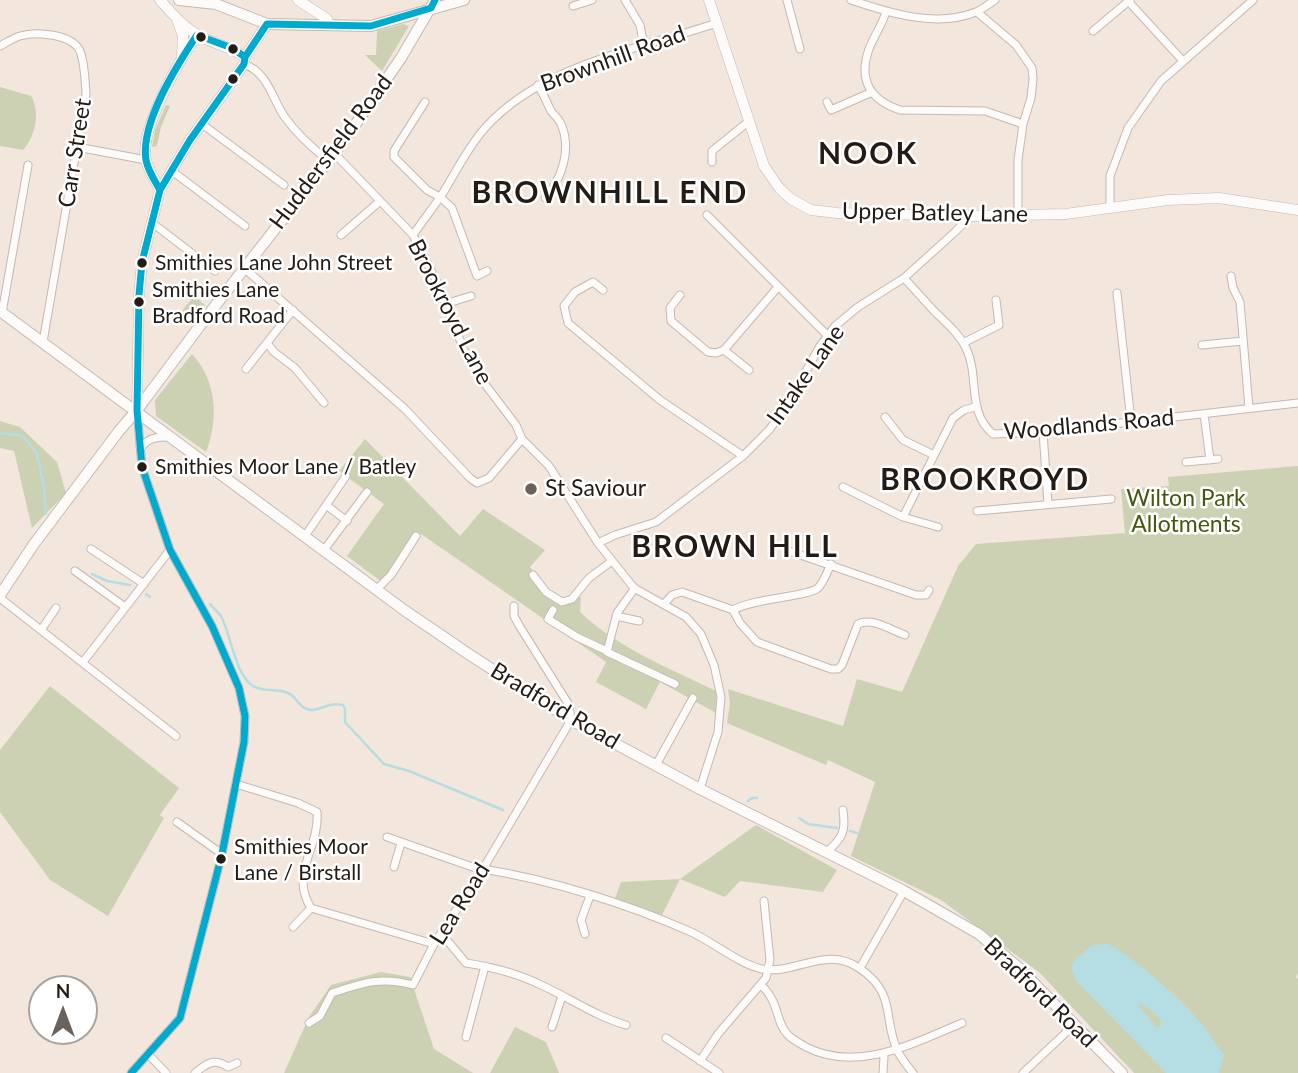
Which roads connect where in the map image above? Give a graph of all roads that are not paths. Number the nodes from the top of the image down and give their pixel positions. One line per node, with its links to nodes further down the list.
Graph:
1 (160, 0): 18 (street)
2 (180, 0): 13 (main road)
3 (298, 0): 21 (street)
4 (464, 0): 14 (main road)
5 (592, 0): 15 (street)
6 (625, 0): 25 (street)
7 (787, 0): 26 (street)
8 (850, 0): 16 (street)
9 (995, 0): 17 (street)
10 (1253, 0): 29 (street)
11 (712, 1): 19 (street, Upper Batley Lane)
12 (1129, 1): 22 (street); 29 (street)
13 (220, 3): 20 (main road)
14 (433, 4): 21 (main road); 38 (main road, Huddersfield Road)
15 (573, 6)
16 (886, 12): 17 (street); 31 (street)
17 (977, 12): 36 (street)
18 (177, 18): 23 (street); 27 (street)
19 (717, 23): 25 (street, Brownhill Road); 34 (street, Upper Batley Lane)
20 (267, 24): 21 (main road); 28 (street)
21 (329, 25)
22 (1094, 31)
23 (197, 35): 27 (street); 28 (street)
24 (0, 46): 37 (street, Carr Street)
25 (644, 46): 30 (street, Brownhill Road)
26 (800, 49)
27 (182, 56): 39 (street)
28 (244, 60): 35 (street); 38 (street, Brookroyd Lane)
29 (1183, 61): 48 (street)
30 (538, 85): 45 (street, Brownhill Road); 46 (street)
31 (870, 93): 32 (street); 36 (street)
32 (827, 102)
33 (425, 103): 45 (street)
34 (748, 121): 40 (street); 52 (street, Upper Batley Lane)
35 (202, 124): 42 (street); 43 (street)
36 (1023, 124): 50 (street)
37 (78, 147): 39 (street); 75 (street, Carr Street)
38 (331, 156): 47 (street, Brookroyd Lane); 57 (main road, Huddersfield Road)
39 (146, 160): 44 (street)
40 (712, 162)
41 (28, 164): 72 (street)
42 (172, 171): 44 (street); 54 (street)
43 (284, 185)
44 (160, 190): 53 (street)
45 (440, 197): 56 (street, Brownhill Road); 60 (street)
46 (545, 198)
47 (379, 202): 55 (street); 56 (street, Brookroyd Lane)
48 (1110, 208): 49 (street, Upper Batley Lane); 50 (street, Upper Batley Lane)
49 (1298, 210)
50 (1018, 214): 52 (street, Upper Batley Lane)
51 (707, 215): 64 (street)
52 (970, 216): 62 (street, Intake Lane)
53 (151, 222): 58 (street); 86 (street)
54 (245, 226)
55 (341, 235)
56 (413, 235): 70 (street, Brookroyd Lane)
57 (244, 268): 71 (street); 86 (main road, Huddersfield Road)
58 (215, 271)
59 (487, 271): 60 (street)
60 (477, 276): 63 (street)
61 (1231, 276): 74 (street)
62 (904, 278): 73 (street, Intake Lane); 77 (street, Woodlands Road)
63 (482, 284)
64 (778, 287): 73 (street); 79 (street)
65 (603, 290): 95 (street)
66 (1117, 293): 89 (street)
67 (680, 295): 79 (street)
68 (471, 296): 70 (street)
69 (996, 300): 77 (street)
70 (445, 304): 92 (street, Brookroyd Lane)
71 (293, 310): 76 (street); 92 (street)
72 (1, 312): 75 (main road, Bradford Road)
73 (828, 336): 95 (street, Intake Lane)
74 (1243, 341): 78 (street); 85 (street)
75 (43, 342): 86 (main road, Bradford Road)
76 (267, 343): 80 (street); 82 (street)
77 (963, 343): 84 (street, Woodlands Road)
78 (1202, 345)
79 (724, 350): 81 (street)
80 (247, 369)
81 (749, 370)
82 (324, 403)
83 (1298, 404): 85 (street, Woodlands Road)
84 (975, 407): 90 (street, Woodlands Road); 94 (street)
85 (1249, 408): 87 (street, Woodlands Road)
86 (137, 410): 91 (main road, Bradford Road); 93 (street); 122 (main road, Huddersfield Road)
87 (1204, 414): 89 (street, Woodlands Road); 96 (street, Woodlands Road)
88 (885, 418): 94 (street)
89 (1131, 421): 90 (street, Woodlands Road)
90 (1043, 432): 101 (street)
91 (171, 437): 93 (street); 107 (main road, Bradford Road)
92 (522, 439): 109 (street, Brookroyd Lane)
93 (140, 449): 111 (street)
94 (934, 455): 104 (street)
95 (743, 456): 109 (street, Intake Lane)
96 (1186, 462)
97 (346, 477): 102 (street)
98 (843, 487): 104 (street)
99 (368, 492): 105 (street)
100 (1111, 499): 101 (street)
101 (1048, 504): 103 (street)
102 (326, 505): 105 (street); 107 (street)
103 (977, 511)
104 (903, 517): 106 (street)
105 (347, 521): 112 (street)
106 (938, 527)
107 (305, 536): 112 (main road, Bradford Road)
108 (416, 536): 119 (street)
109 (598, 543): 114 (street, Brookroyd Lane)
110 (91, 549): 118 (street)
111 (170, 550): 118 (street); 140 (street)
112 (324, 550): 119 (main road, Bradford Road)
113 (789, 551): 115 (street)
114 (612, 561): 117 (street); 120 (street, Brookroyd Lane)
115 (831, 564): 121 (street); 128 (street)
116 (75, 571): 125 (street)
117 (533, 575)
118 (144, 584): 125 (street)
119 (377, 589): 137 (main road, Bradford Road)
120 (635, 589): 123 (street, Brookroyd Lane); 129 (street)
121 (929, 590)
122 (0, 597): 131 (street)
123 (664, 604): 128 (street); 141 (street, Brookroyd Lane)
124 (514, 606): 137 (street)
125 (125, 607): 134 (street)
126 (56, 608): 131 (street)
127 (553, 610): 133 (street)
128 (733, 610): 132 (street)
129 (616, 616): 130 (street); 133 (street)
130 (639, 621)
131 (41, 630): 134 (street)
132 (905, 635)
133 (607, 651): 135 (street)
134 (83, 662): 138 (street)
135 (676, 684)
136 (693, 698): 139 (street)
137 (571, 720): 139 (main road, Bradford Road); 149 (street, Lea Road)
138 (176, 736)
139 (656, 765): 141 (main road, Bradford Road)
140 (236, 784): 147 (street); 153 (street)
141 (701, 789): 146 (main road, Bradford Road)
142 (843, 810): 146 (street)
143 (177, 822): 147 (street)
144 (387, 837): 145 (street)
145 (401, 843): 148 (street); 149 (street)
146 (827, 852): 150 (main road, Bradford Road)
147 (222, 854): 171 (street)
148 (394, 867)
149 (482, 869): 151 (street); 155 (street, Lea Road)
150 (904, 891): 159 (street); 165 (main road, Bradford Road)
151 (590, 896): 156 (street); 160 (street)
152 (764, 901): 160 (street)
153 (311, 908): 154 (street); 157 (street)
154 (293, 927)
155 (441, 933): 157 (street, Lea Road); 158 (street)
156 (585, 934)
157 (434, 944): 163 (street, Lea Road)
158 (485, 966): 162 (street); 168 (street)
159 (860, 968): 160 (street); 170 (street)
160 (769, 969): 161 (street)
161 (761, 985): 172 (street); 173 (street)
162 (562, 996): 166 (street); 167 (street)
163 (309, 1023)
164 (962, 1023): 170 (street)
165 (1075, 1024): 181 (street); 182 (main road, Bradford Road)
166 (626, 1026)
167 (552, 1027)
168 (467, 1037)
169 (666, 1038): 173 (street)
170 (897, 1050): 172 (street); 180 (street)
171 (149, 1055): 175 (street); 176 (street)
172 (884, 1057): 179 (street)
173 (700, 1061): 178 (street)
174 (237, 1063): 177 (street)
175 (131, 1073)
176 (166, 1073)
177 (195, 1073)
178 (719, 1073)
179 (883, 1073)
180 (914, 1073)
181 (1023, 1073)
182 (1122, 1073)

